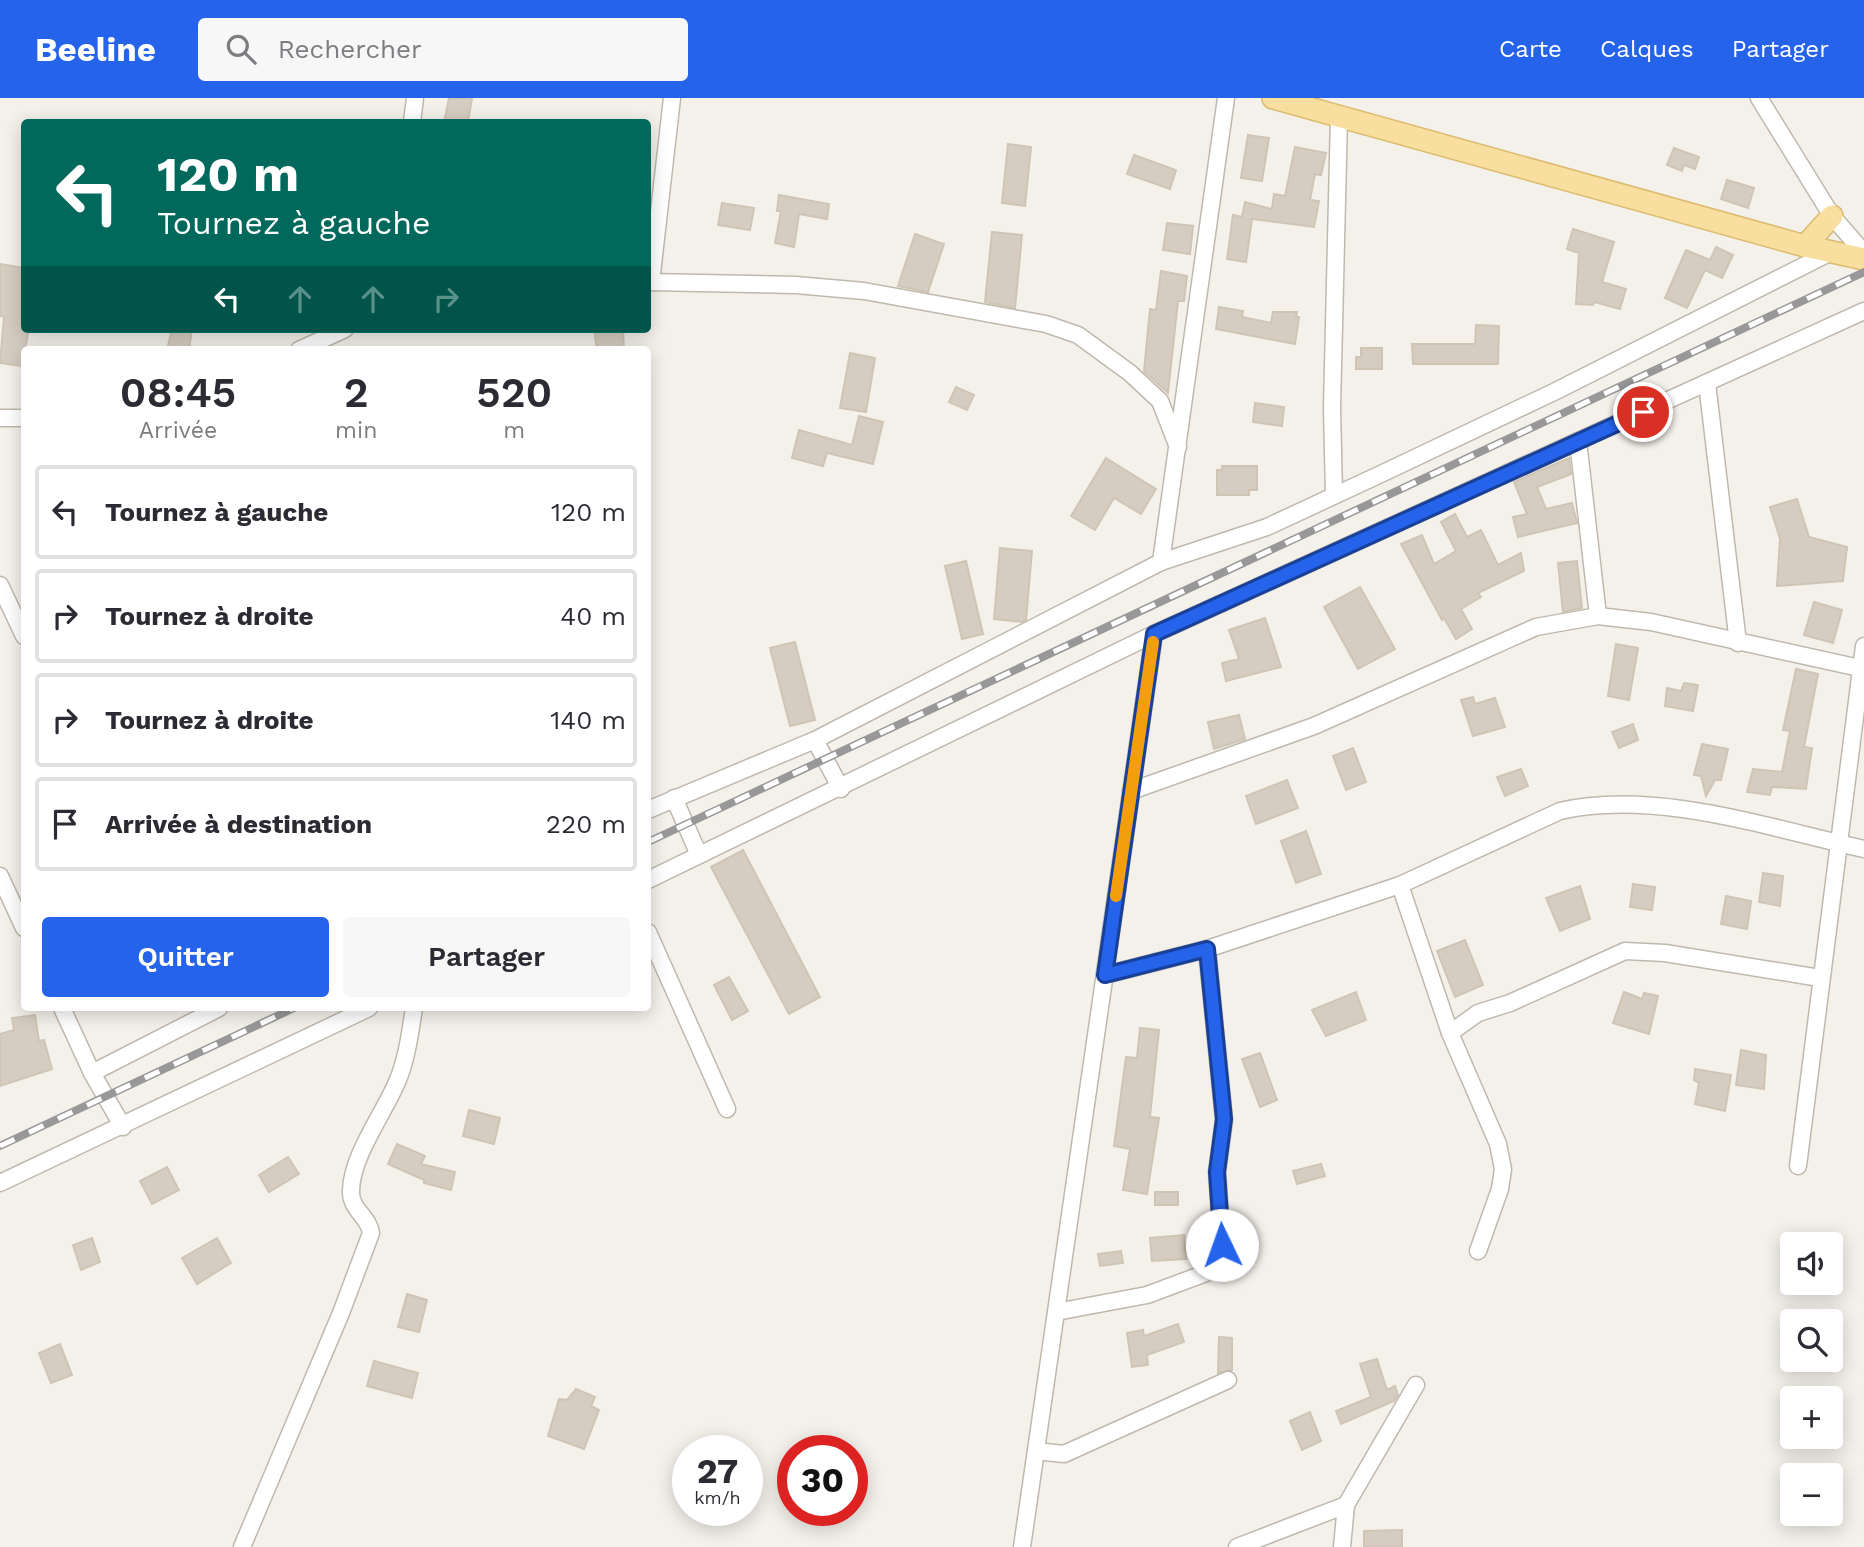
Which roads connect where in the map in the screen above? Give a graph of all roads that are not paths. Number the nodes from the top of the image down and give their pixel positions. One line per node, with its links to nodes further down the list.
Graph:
1 (415, 98): 7 (street)
2 (672, 98): 13 (street)
3 (1226, 98): 22 (street)
4 (1273, 98): 6 (main road)
5 (1759, 98): 8 (street)
6 (1339, 117): 9 (main road); 23 (street)
7 (412, 119)
8 (1832, 216): 9 (main road); 11 (street)
9 (1805, 246): 10 (main road)
10 (1829, 253): 12 (main road); 23 (street)
11 (1864, 253)
12 (1864, 259)
13 (651, 266)
14 (651, 282): 22 (street)
15 (1864, 312): 18 (street)
16 (336, 333): 17 (street)
17 (308, 346)
18 (1707, 383): 21 (street); 29 (street)
19 (0, 418): 20 (street)
20 (21, 418)
21 (1578, 441): 26 (street); 28 (street)
22 (1178, 447): 24 (street)
23 (1335, 494): 24 (street)
24 (1161, 562): 32 (street)
25 (0, 585): 27 (street)
26 (1598, 616): 29 (street); 34 (street)
27 (21, 630)
28 (1154, 634): 33 (street); 34 (street)
29 (1738, 643): 31 (street)
30 (1864, 646): 31 (street)
31 (1862, 669): 37 (street)
32 (815, 740): 33 (street); 35 (street)
33 (841, 789): 39 (street)
34 (1131, 791): 46 (street)
35 (674, 798): 36 (street); 39 (street)
36 (651, 809)
37 (1839, 843): 38 (street); 42 (street); 47 (street)
38 (1864, 849)
39 (699, 855): 41 (street)
40 (0, 876): 43 (street)
41 (651, 879)
42 (1400, 884): 45 (street); 52 (street)
43 (21, 922)
44 (651, 939): 54 (street)
45 (1207, 949): 46 (street); 59 (street)
46 (1105, 975): 59 (street)
47 (1820, 978): 52 (street); 56 (street)
48 (63, 1011): 53 (street)
49 (359, 1011): 55 (street)
50 (414, 1011): 64 (street)
51 (191, 1014): 53 (street)
52 (1450, 1033): 58 (street)
53 (92, 1073): 55 (street)
54 (727, 1109)
55 (122, 1126): 57 (street)
56 (1798, 1166)
57 (0, 1183)
58 (1478, 1251)
59 (1056, 1312): 62 (street)
60 (1228, 1380): 62 (street)
61 (1416, 1385): 63 (street)
62 (1036, 1451): 65 (street)
63 (1346, 1504): 66 (street); 67 (street)
64 (242, 1547)
65 (1022, 1547)
66 (1237, 1547)
67 (1342, 1547)

